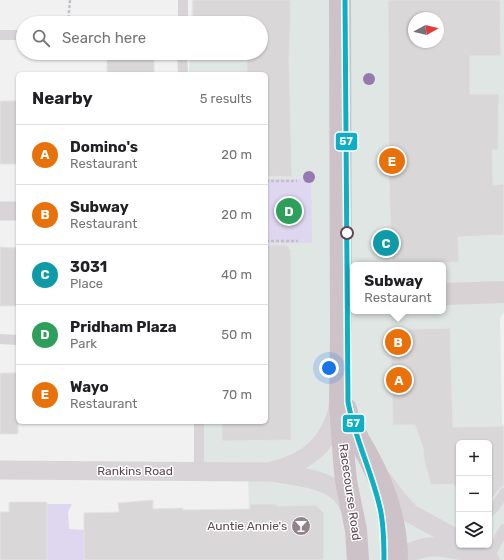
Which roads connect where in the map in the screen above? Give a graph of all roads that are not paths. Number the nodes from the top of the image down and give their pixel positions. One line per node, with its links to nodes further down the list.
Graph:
1 (183, 0): 3 (lane)
2 (340, 0): 12 (highway, Racecourse Road)
3 (183, 16)
4 (0, 35): 5 (lane)
5 (16, 35)
6 (182, 60): 7 (lane)
7 (183, 72)
8 (0, 211): 9 (street)
9 (16, 211)
10 (504, 292): 11 (street)
11 (446, 294)
12 (347, 297): 15 (highway, Racecourse Road)
13 (0, 339): 14 (lane)
14 (16, 340)
15 (340, 376): 17 (highway, Racecourse Road); 20 (street, Rankins Road); 23 (highway, Racecourse Road)
16 (199, 424): 19 (lane)
17 (370, 460): 25 (street); 26 (highway, Racecourse Road)
18 (0, 470): 19 (street, Rankins Road)
19 (199, 471): 20 (street, Rankins Road)
20 (271, 472): 23 (street, Rankins Road)
21 (504, 493): 22 (lane)
22 (492, 510)
23 (354, 515): 27 (highway, Racecourse Road)
24 (504, 530): 25 (lane)
25 (473, 551): 26 (street)
26 (397, 558)
27 (358, 560)

